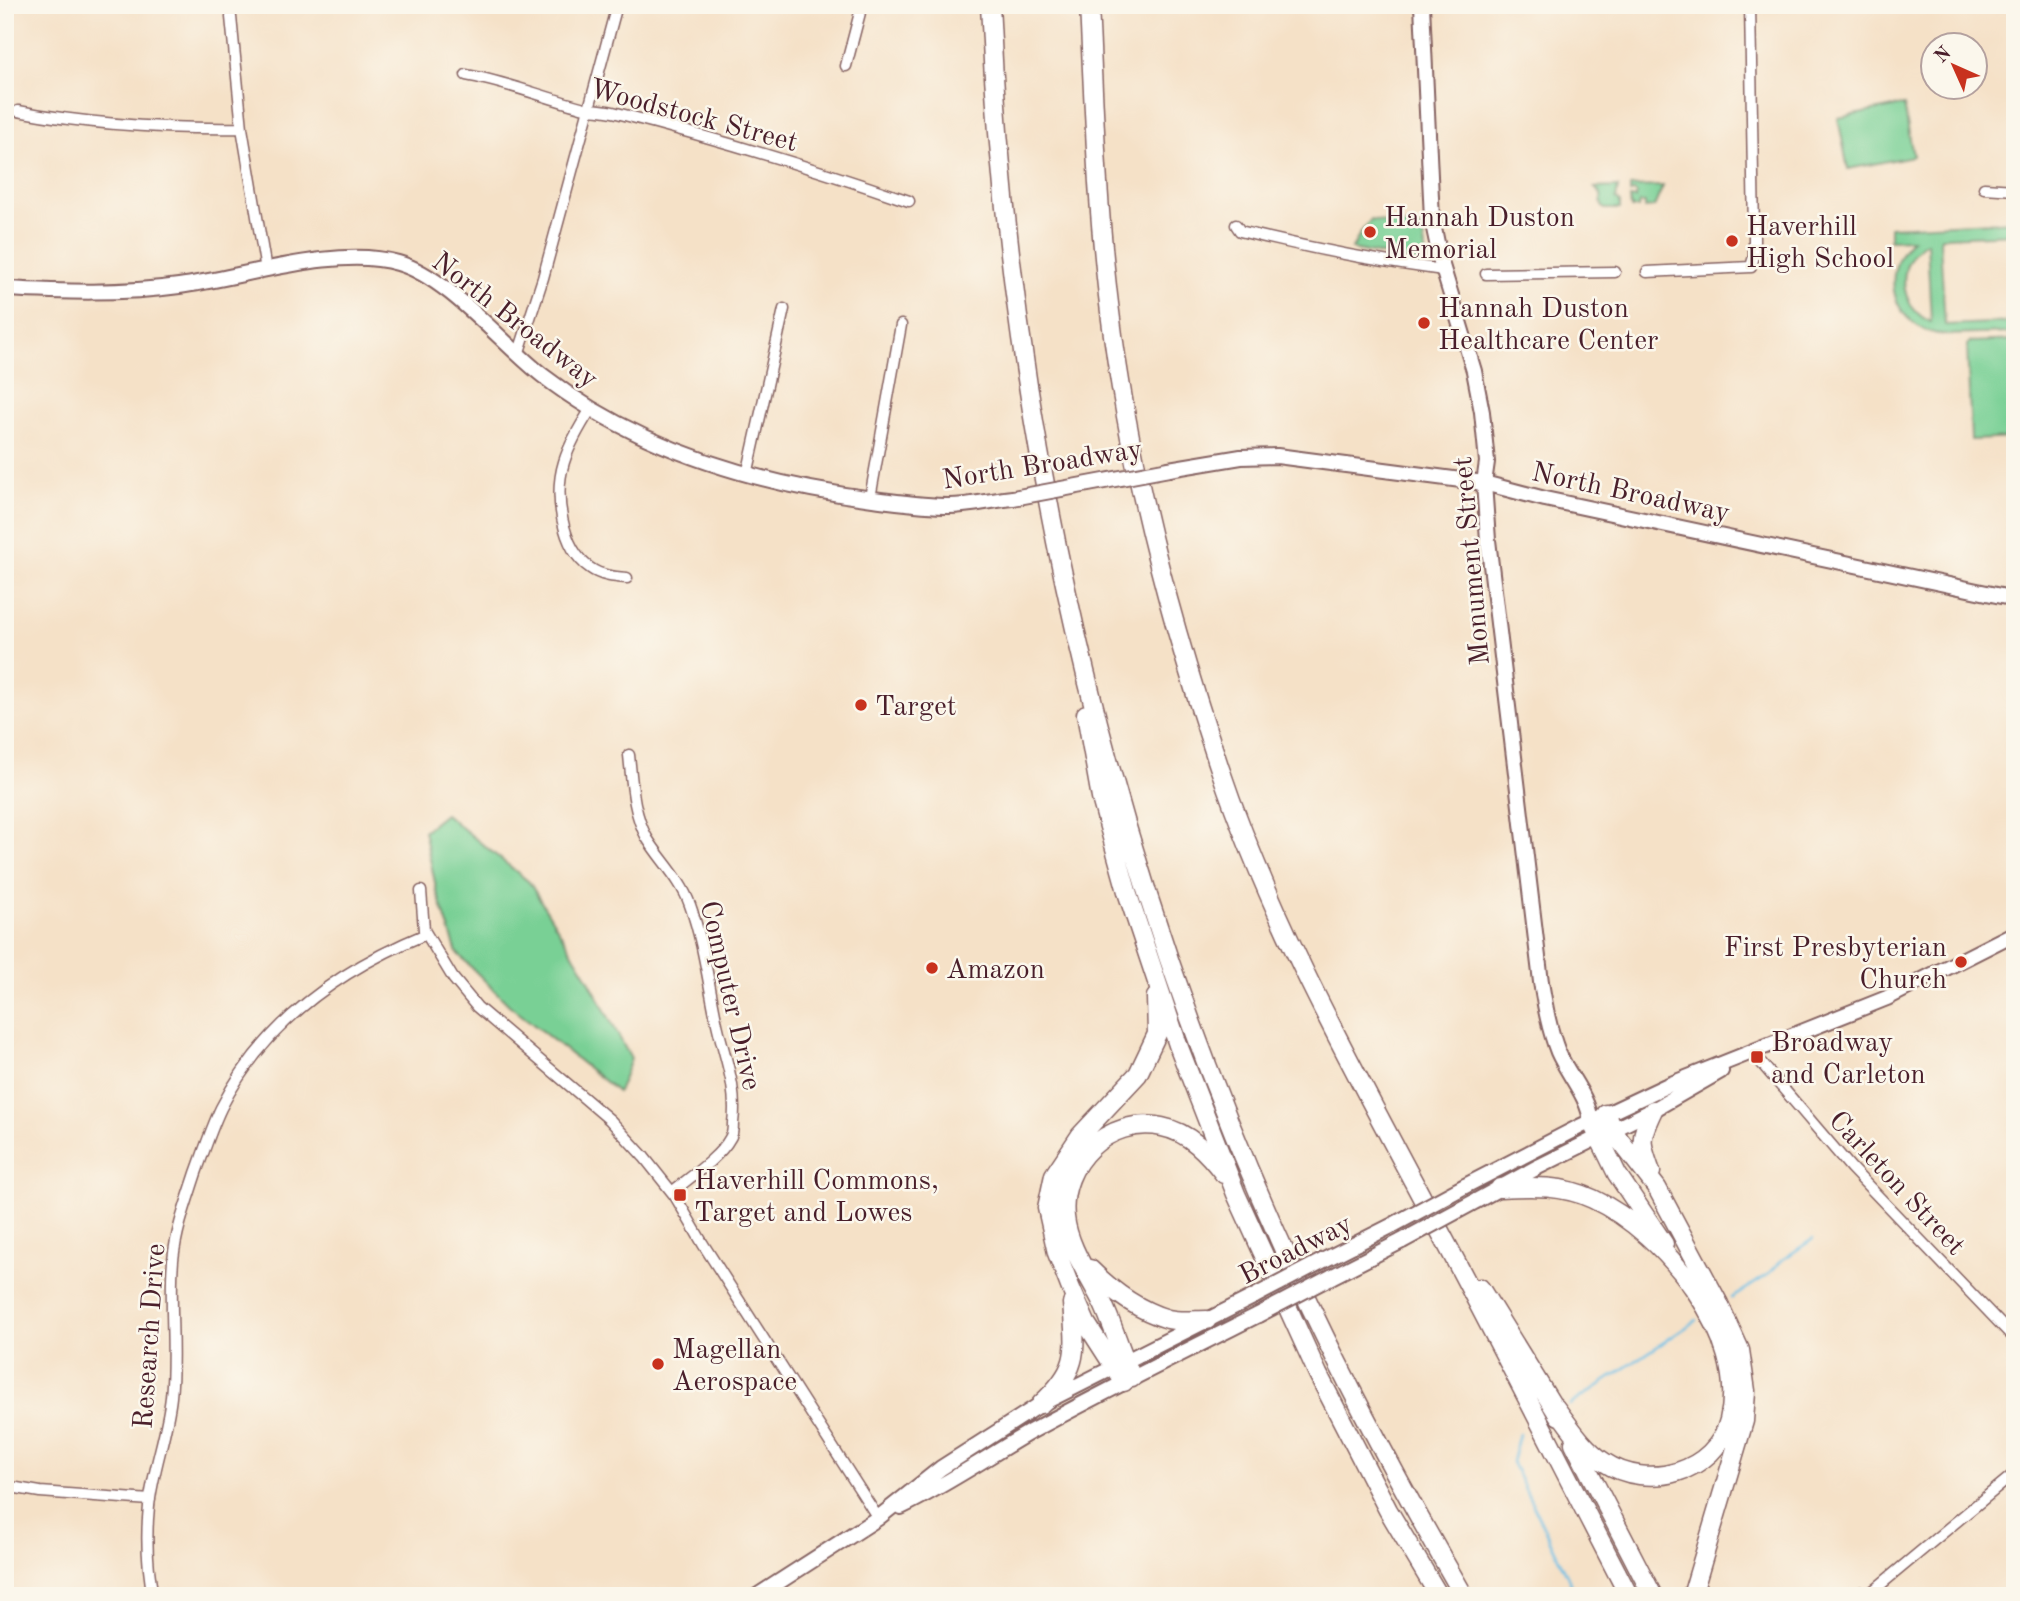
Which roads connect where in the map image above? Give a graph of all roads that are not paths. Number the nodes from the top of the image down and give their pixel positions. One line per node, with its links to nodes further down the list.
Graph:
1 (617, 5): 10 (street)
2 (862, 5): 8 (street)
3 (990, 5): 32 (highway)
4 (1089, 5): 45 (highway)
5 (1422, 5): 18 (main road, Monument Street)
6 (1750, 5): 20 (street)
7 (232, 17): 12 (street)
8 (846, 66)
9 (466, 75): 10 (street, Woodstock Street)
10 (588, 108): 15 (street, Woodstock Street); 25 (street)
11 (18, 111): 12 (street)
12 (242, 128): 17 (street)
13 (1984, 188): 14 (street)
14 (2015, 190)
15 (909, 201)
16 (1236, 225): 18 (street)
17 (266, 270): 22 (main road, North Broadway); 25 (main road, North Broadway)
18 (1443, 270): 28 (main road, Monument Street)
19 (1615, 272): 21 (street)
20 (1647, 272)
21 (1486, 274)
22 (5, 289)
23 (784, 309): 27 (street)
24 (901, 325): 29 (street)
25 (519, 355): 26 (main road, North Broadway)
26 (591, 409): 27 (main road, North Broadway); 30 (street)
27 (747, 475): 29 (main road, North Broadway)
28 (1484, 483): 29 (main road, North Broadway, bridge); 31 (main road, North Broadway); 40 (main road, Monument Street)
29 (870, 498)
30 (627, 579)
31 (2015, 599)
32 (1077, 634): 37 (highway); 63 (highway)
33 (629, 755): 44 (street, Computer Drive)
34 (421, 891): 36 (street)
35 (2015, 933): 38 (main road, Broadway)
36 (426, 934): 44 (street); 57 (street, Research Drive)
37 (1155, 979): 41 (highway); 48 (highway)
38 (1752, 1052): 39 (main road, Broadway); 40 (main road, Broadway); 50 (street, Carleton Street)
39 (1653, 1110): 40 (main road, Broadway); 43 (highway)
40 (1599, 1122): 42 (main road, Broadway); 43 (highway); 47 (highway); 49 (main road, Broadway, bridge)
41 (1233, 1186): 46 (highway); 62 (highway)
42 (1500, 1188): 47 (highway); 52 (main road, Broadway, bridge)
43 (1657, 1188): 66 (highway)
44 (672, 1192): 58 (street)
45 (1430, 1212): 54 (highway); 64 (highway)
46 (1079, 1258): 49 (highway); 51 (highway)
47 (1672, 1259): 54 (highway)
48 (1071, 1289): 51 (highway); 53 (highway)
49 (1207, 1320): 51 (main road, Broadway)
50 (2015, 1339)
51 (1118, 1363): 52 (highway); 53 (main road, Broadway)
52 (1128, 1380): 58 (main road, Broadway)
53 (1041, 1404): 58 (main road, Broadway)
54 (1555, 1408): 65 (highway)
55 (2015, 1473): 59 (street)
56 (5, 1486): 57 (street)
57 (150, 1500): 60 (street, Research Drive)
58 (878, 1518): 61 (main road, Broadway)
59 (1869, 1595): 67 (street)
60 (153, 1596)
61 (757, 1596)
62 (1439, 1596)
63 (1464, 1596)
64 (1629, 1596)
65 (1653, 1596)
66 (1692, 1596)
67 (1852, 1596)

